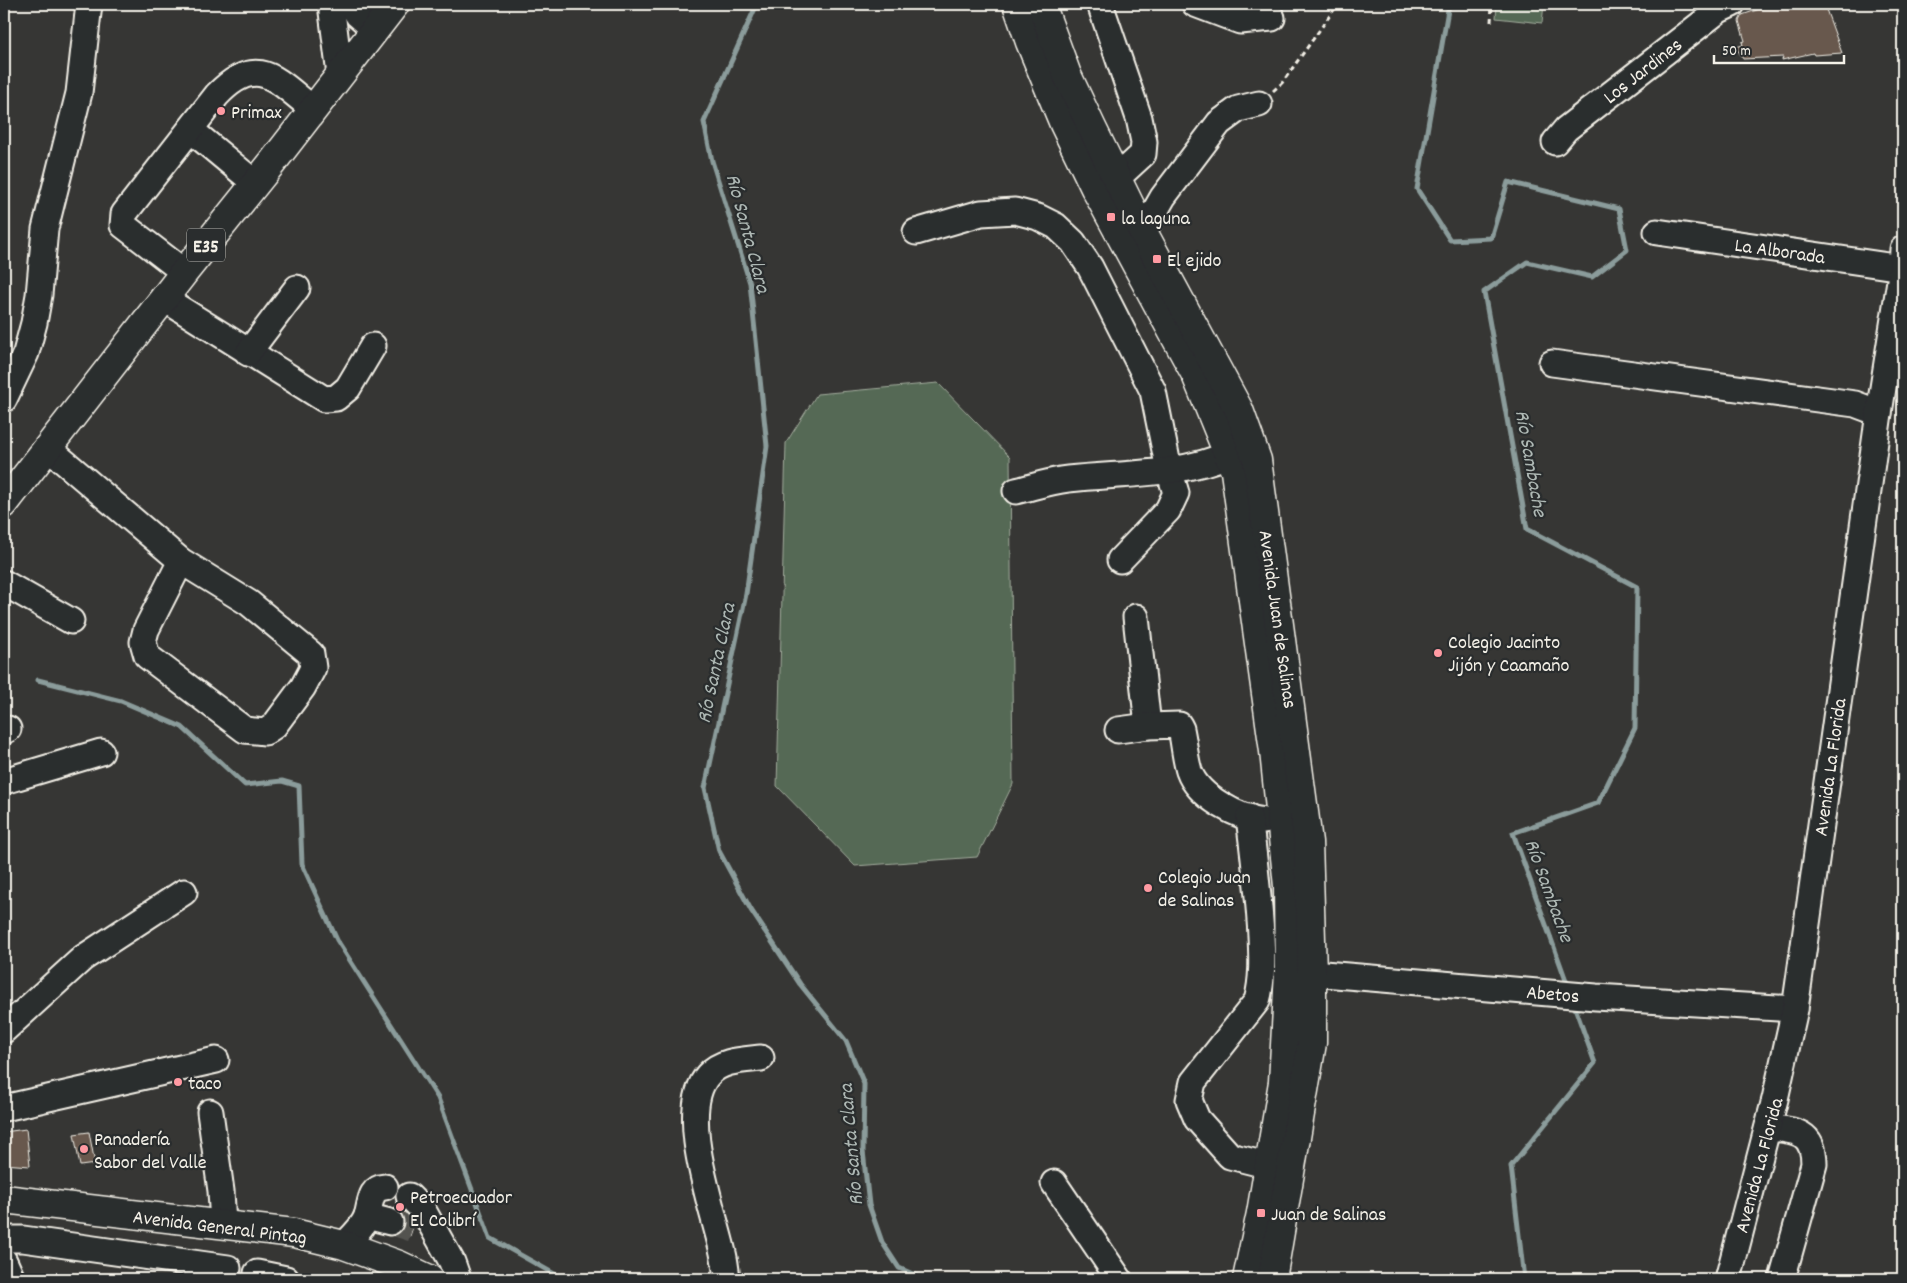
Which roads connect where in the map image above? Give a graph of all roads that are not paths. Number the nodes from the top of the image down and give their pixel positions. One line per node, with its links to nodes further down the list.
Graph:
1 (89, 4): 29 (street)
2 (331, 4): 12 (street)
3 (351, 4): 11 (street)
4 (395, 4): 11 (main road, E35)
5 (1017, 4): 17 (main road, Avenida Juan de Salinas)
6 (1041, 4): 17 (main road, Avenida Juan de Salinas)
7 (1194, 4): 10 (street)
8 (1732, 4): 16 (street, Los Jardines)
9 (1097, 7): 17 (street)
10 (1272, 18)
11 (375, 30): 12 (main road, E35)
12 (340, 75): 14 (main road, E35)
13 (1259, 104): 20 (street)
14 (313, 110): 15 (street); 18 (main road, E35)
15 (191, 130): 18 (street); 23 (street)
16 (1555, 142)
17 (1106, 183): 20 (main road, Avenida Juan de Salinas); 32 (main road, Avenida Juan de Salinas)
18 (256, 184): 23 (main road, E35)
19 (916, 232): 33 (street)
20 (1143, 232): 46 (main road, Avenida Juan de Salinas)
21 (1657, 232): 22 (street, La Alborada)
22 (1903, 258): 30 (street, Avenida La Florida)
23 (184, 272): 25 (main road, E35)
24 (297, 288): 27 (street)
25 (164, 298): 27 (street); 31 (main road, E35)
26 (373, 346): 27 (street)
27 (248, 353)
28 (1552, 363): 30 (street)
29 (4, 399)
30 (1879, 412): 49 (street, Avenida La Florida)
31 (48, 448): 35 (main road, E35); 37 (street)
32 (1229, 454): 33 (street); 46 (main road, Avenida Juan de Salinas)
33 (1169, 470): 34 (street); 36 (street)
34 (1016, 491)
35 (4, 504)
36 (1120, 560)
37 (181, 561): 37 (street)
38 (4, 583): 40 (street)
39 (1136, 617): 41 (street)
40 (71, 621)
41 (1148, 726): 42 (street); 45 (street)
42 (1118, 730)
43 (101, 752): 44 (street)
44 (4, 781)
45 (1249, 817): 46 (street); 56 (street)
46 (1293, 818): 48 (main road, Avenida Juan de Salinas); 56 (main road, Avenida Juan de Salinas)
47 (184, 892): 50 (street)
48 (1312, 973): 49 (street, Abetos); 76 (main road, Avenida Juan de Salinas)
49 (1795, 1009): 55 (street, Avenida La Florida)
50 (4, 1030)
51 (761, 1058): 73 (street)
52 (216, 1060): 53 (street)
53 (4, 1108)
54 (210, 1112): 62 (street)
55 (1768, 1128): 77 (street, Avenida La Florida); 78 (street)
56 (1270, 1166): 75 (main road, Avenida Juan de Salinas)
57 (1054, 1183): 74 (street)
58 (385, 1187): 61 (street)
59 (409, 1196): 64 (street)
60 (4, 1199): 62 (main road, Avenida General Pintag)
61 (390, 1222): 64 (street); 65 (street)
62 (223, 1224): 65 (main road, Avenida General Pintag)
63 (4, 1239): 67 (street)
64 (440, 1240): 72 (street)
65 (344, 1245): 71 (main road, Avenida General Pintag)
66 (4, 1261): 69 (street)
67 (228, 1268)
68 (257, 1273): 70 (street)
69 (12, 1279)
70 (286, 1279)
71 (429, 1279)
72 (458, 1279)
73 (727, 1279)
74 (1119, 1279)
75 (1247, 1279)
76 (1272, 1279)
77 (1728, 1279)
78 (1782, 1279)

